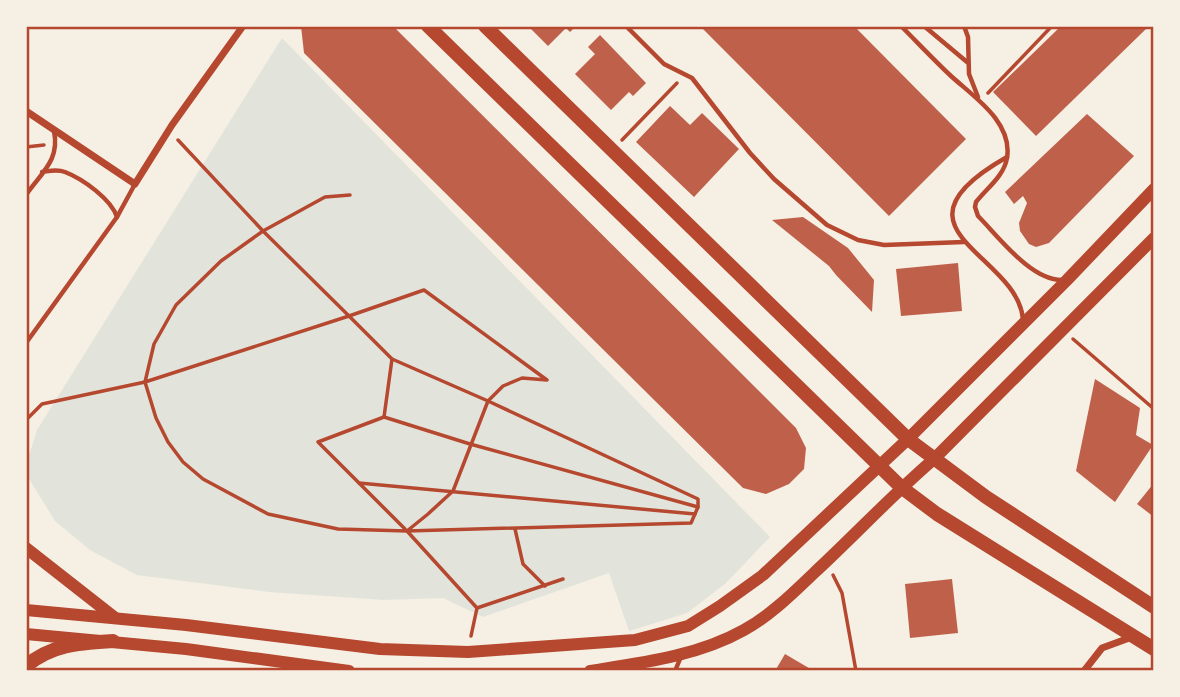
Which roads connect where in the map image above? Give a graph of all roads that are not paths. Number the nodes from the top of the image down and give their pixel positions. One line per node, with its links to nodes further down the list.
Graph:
1 (243, 26): 14 (street)
2 (428, 26): 25 (main road)
3 (485, 26): 23 (main road)
4 (626, 26): 19 (lane)
5 (901, 26): 9 (lane)
6 (924, 26): 8 (lane)
7 (964, 26): 8 (lane)
8 (968, 62): 9 (lane)
9 (980, 101): 12 (lane)
10 (26, 111): 11 (street)
11 (54, 131): 13 (lane); 14 (street)
12 (1008, 156): 19 (lane); 20 (lane)
13 (42, 172): 16 (lane); 17 (lane)
14 (135, 184): 17 (lane)
15 (1154, 189): 20 (main road)
16 (26, 195)
17 (117, 217): 22 (lane)
18 (1154, 238): 24 (main road)
19 (964, 242): 21 (lane)
20 (1068, 280): 21 (main road)
21 (1023, 324): 23 (main road)
22 (26, 343)
23 (908, 439): 24 (main road); 25 (main road)
24 (934, 459): 26 (main road); 28 (main road)
25 (878, 466): 26 (main road); 30 (main road)
26 (901, 487): 32 (main road); 35 (main road)
27 (26, 548): 30 (main road)
28 (1154, 607)
29 (26, 610): 30 (main road)
30 (114, 617)
31 (26, 634): 33 (main road)
32 (1132, 636): 34 (main road); 40 (street)
33 (113, 641): 36 (main road); 37 (main road)
34 (1154, 649)
35 (682, 653): 38 (main road); 39 (lane)
36 (26, 666)
37 (349, 671)
38 (590, 671)
39 (675, 671)
40 (1084, 671)

